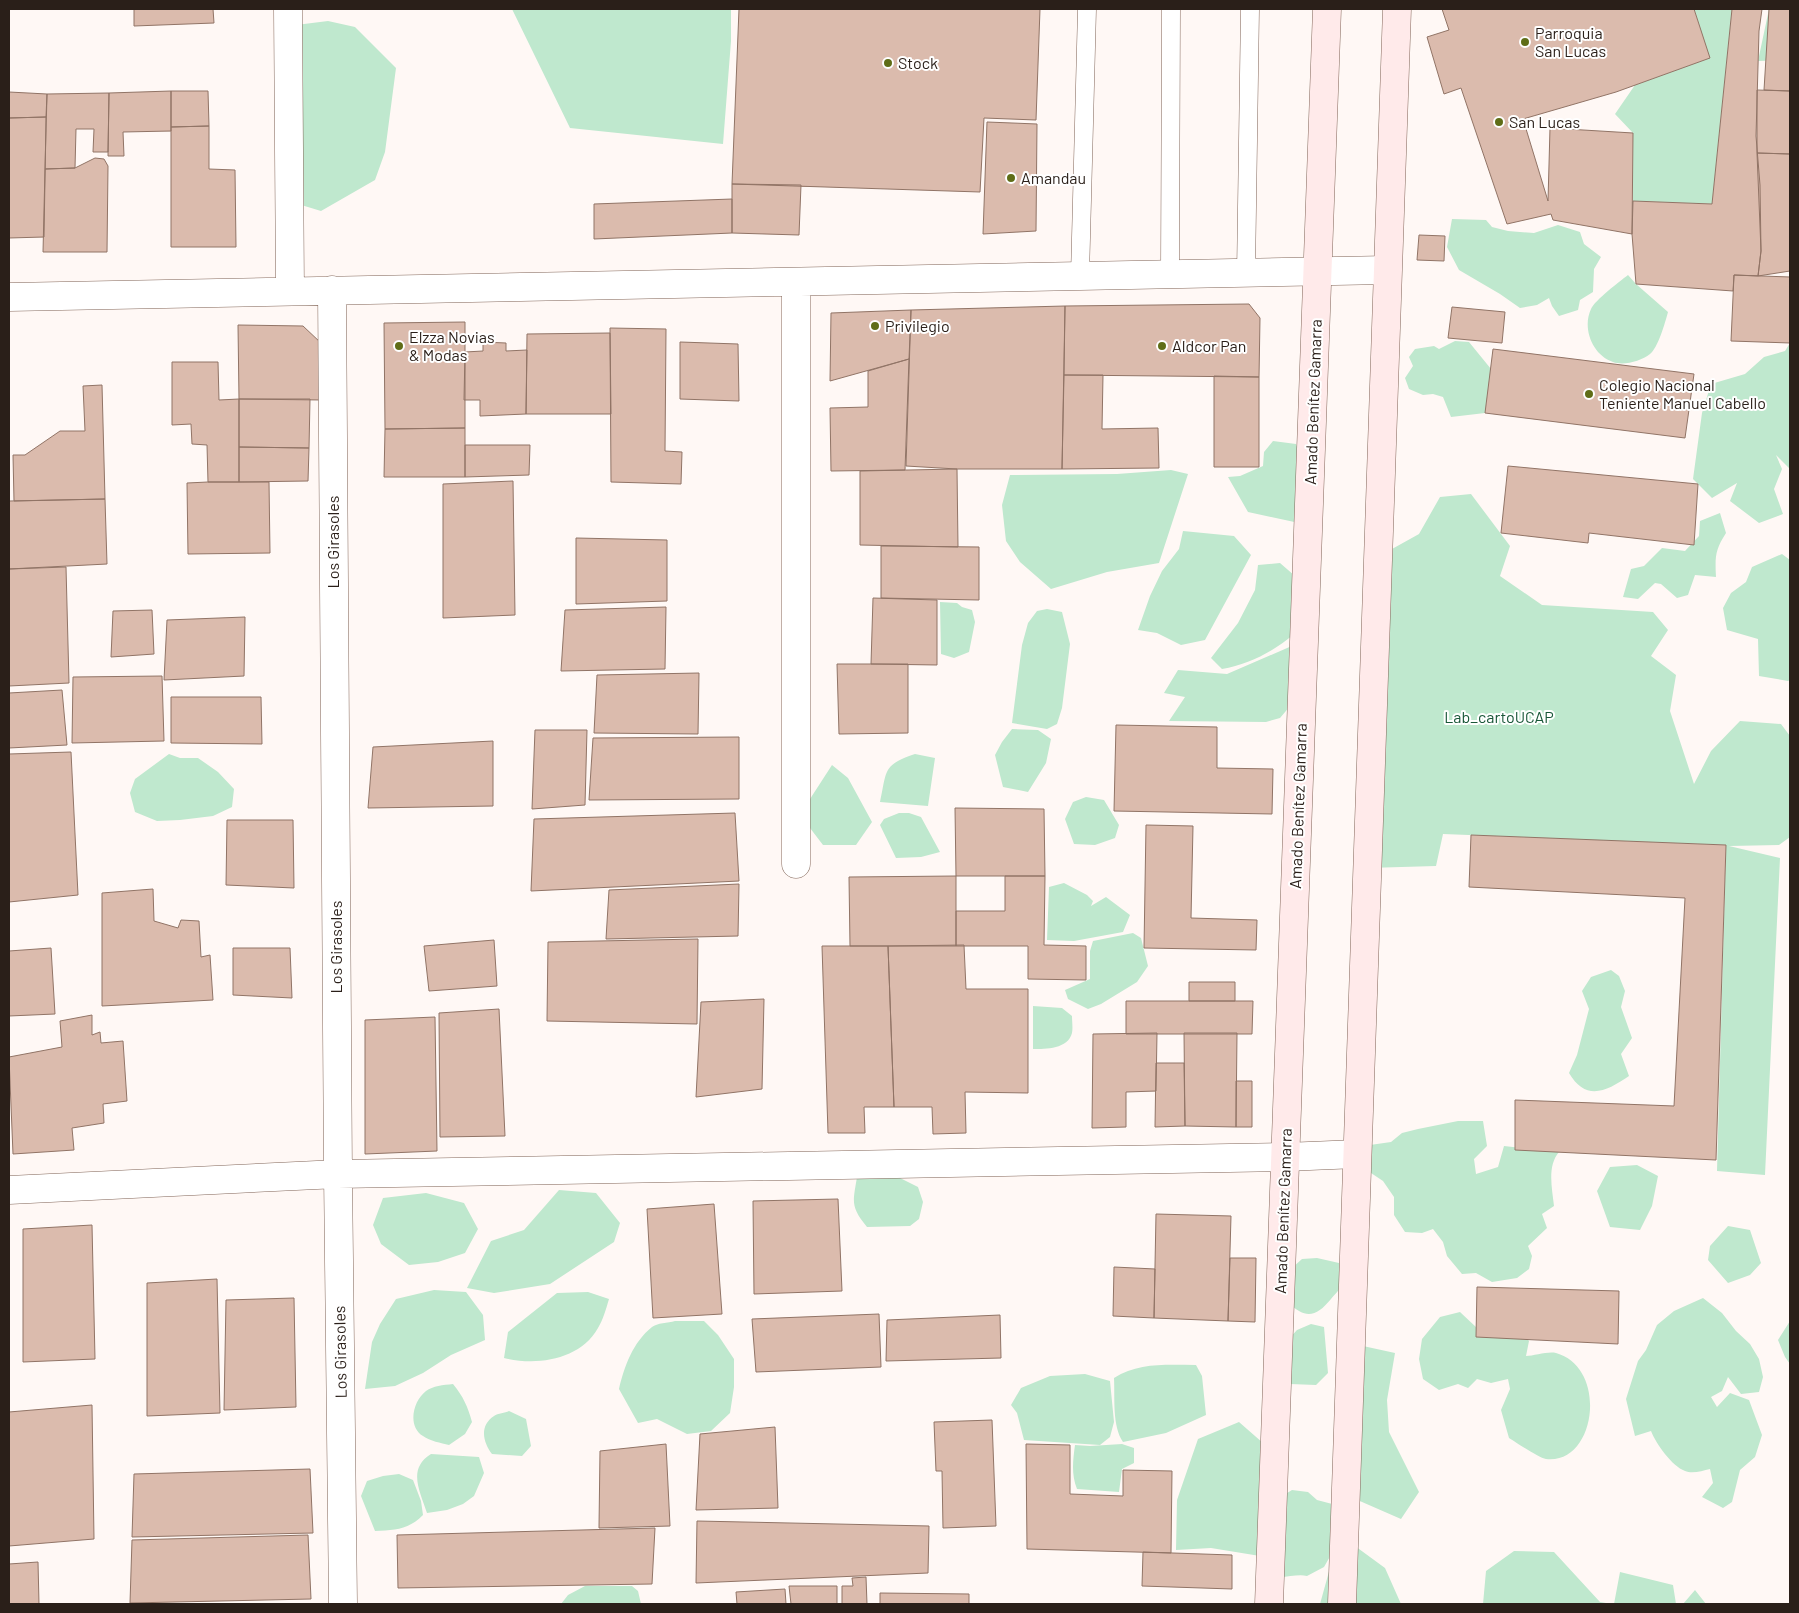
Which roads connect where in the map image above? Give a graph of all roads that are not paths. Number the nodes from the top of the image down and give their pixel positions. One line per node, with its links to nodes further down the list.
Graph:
1 (288, 9): 14 (street)
2 (1087, 9): 11 (lane)
3 (1171, 9): 10 (lane)
4 (1250, 9): 9 (lane)
5 (1327, 9): 8 (main road, Amado Benítez Gamarra)
6 (1397, 9): 7 (main road)
7 (1387, 270): 8 (street); 17 (main road)
8 (1318, 272): 9 (street); 18 (main road, Amado Benítez Gamarra)
9 (1246, 273): 10 (street)
10 (1170, 274): 11 (street)
11 (1080, 276): 12 (street)
12 (796, 282): 13 (street); 16 (street)
13 (332, 290): 14 (street); 19 (street, Los Girasoles)
14 (290, 291): 15 (street)
15 (9, 297)
16 (796, 864)
17 (1357, 1154): 18 (street); 23 (main road)
18 (1285, 1157): 19 (street); 22 (main road, Amado Benítez Gamarra)
19 (338, 1174): 20 (street); 21 (street, Los Girasoles)
20 (9, 1190)
21 (343, 1604)
22 (1269, 1604)
23 (1342, 1604)

